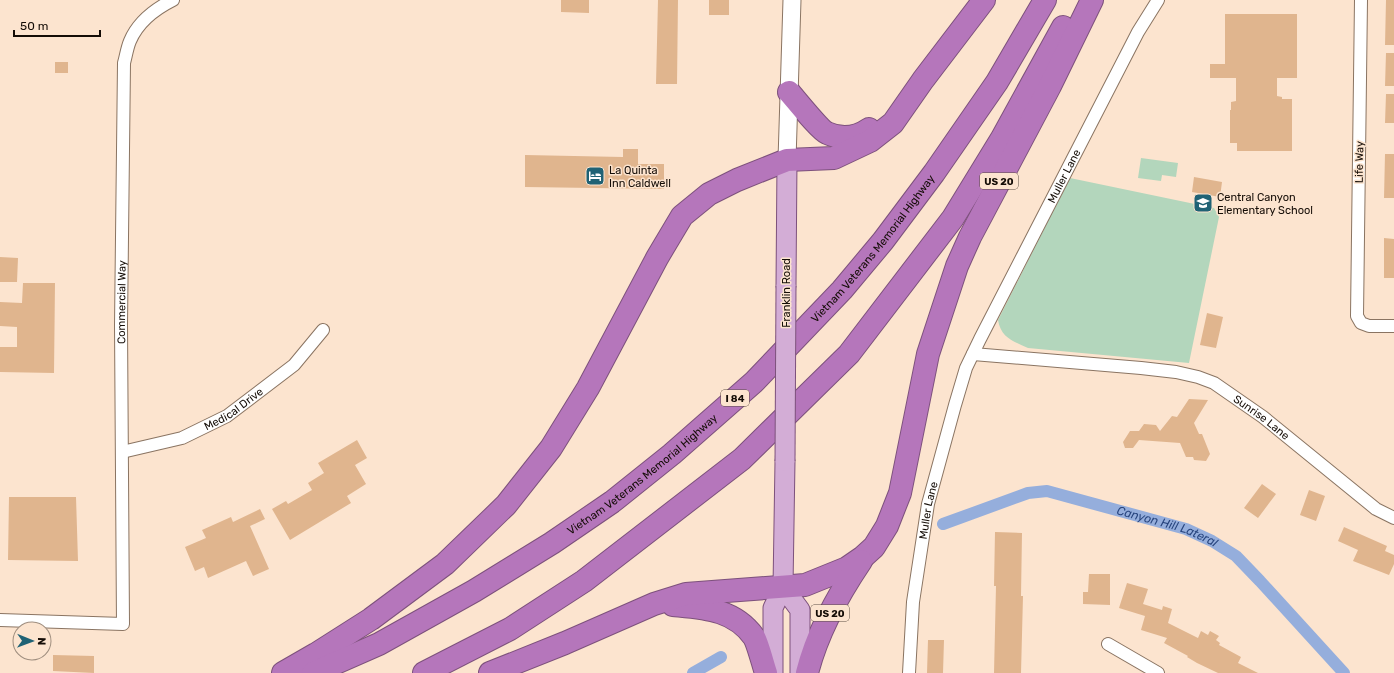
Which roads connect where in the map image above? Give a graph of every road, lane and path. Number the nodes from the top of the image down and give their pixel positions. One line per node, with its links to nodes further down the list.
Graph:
1 (173, 0): 15 (street, Commercial Way)
2 (792, 0): 10 (main road, Franklin Road)
3 (984, 0): 9 (highway)
4 (1045, 0): 23 (highway, Vietnam Veterans Memorial Highway / I 84)
5 (1078, 0): 24 (highway)
6 (1092, 0): 17 (highway, US 20)
7 (1158, 0): 14 (street, Muller Lane)
8 (1361, 0): 12 (street, Life Way)
9 (923, 80): 10 (highway); 11 (highway)
10 (789, 92): 11 (main road, Franklin Road)
11 (787, 160): 18 (main road, Franklin Road, bridge); 22 (highway)
12 (1394, 326)
13 (323, 330): 15 (street, Medical Drive)
14 (973, 354): 16 (street, Sunrise Lane); 30 (street, Muller Lane)
15 (122, 452): 20 (street, Commercial Way)
16 (1394, 518)
17 (864, 557): 18 (highway, US 20); 29 (highway, US 20)
18 (783, 587): 19 (highway); 27 (main road, Franklin Road); 28 (main road, US 20)
19 (654, 604): 25 (highway); 26 (highway)
20 (0, 620)
21 (1108, 644): 31 (street)
22 (283, 673)
23 (313, 673)
24 (424, 673)
25 (490, 673)
26 (766, 673)
27 (773, 673)
28 (800, 673)
29 (807, 673)
30 (909, 673)
31 (1158, 673)

